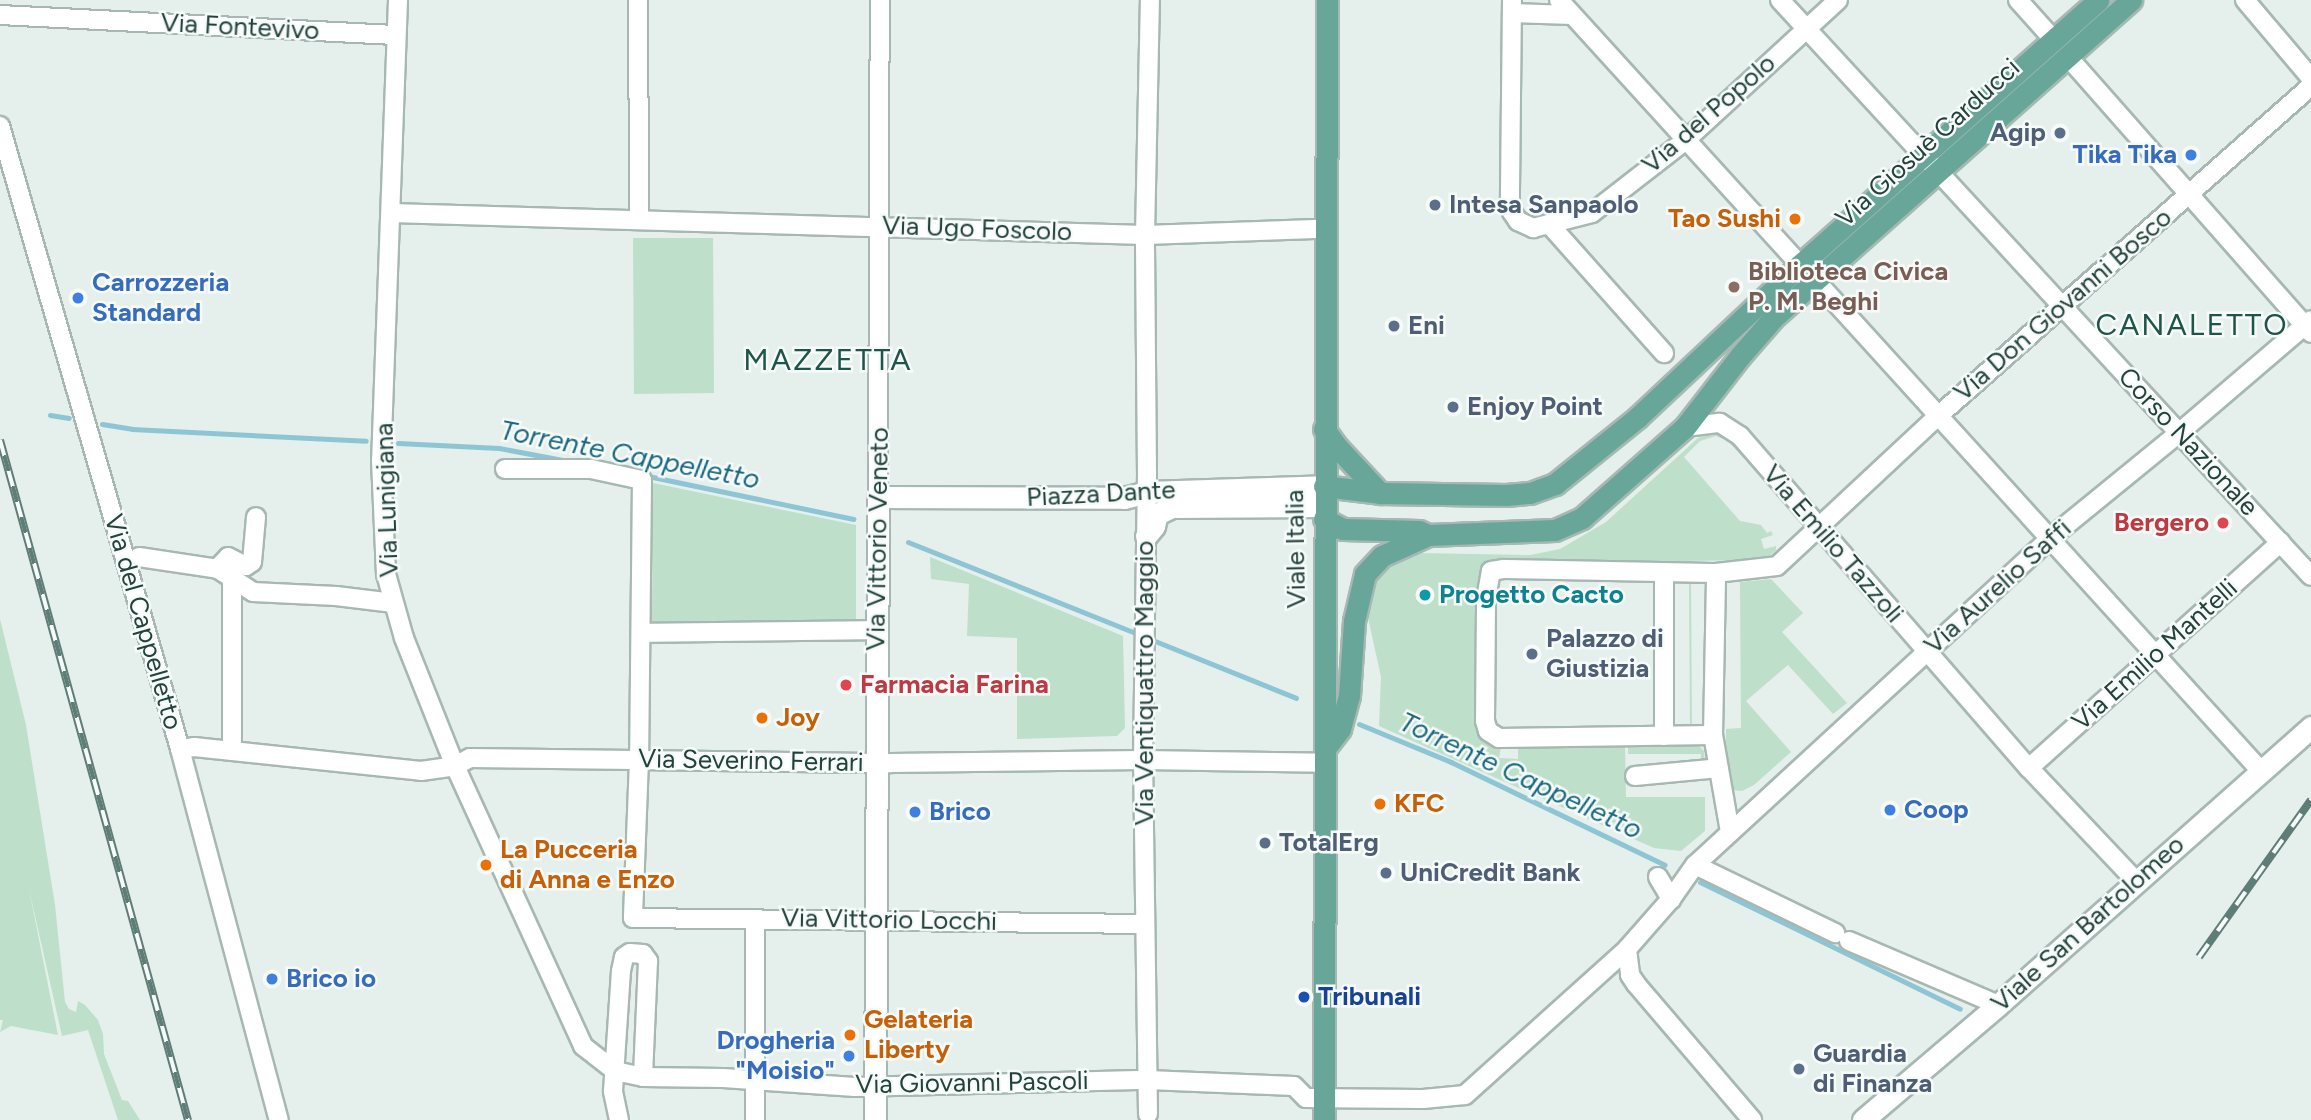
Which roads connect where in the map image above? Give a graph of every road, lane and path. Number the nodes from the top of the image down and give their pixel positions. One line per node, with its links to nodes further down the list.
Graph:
1 (398, 0): 17 (street, Via Lunigiana)
2 (638, 0): 28 (street)
3 (880, 0): 29 (street, Via Vittorio Veneto)
4 (1150, 0): 32 (street, Via Ventiquattro Maggio)
5 (1327, 0): 40 (main road, Viale Italia)
6 (1559, 0): 15 (street)
7 (1780, 0): 16 (street, Corso Nazionale)
8 (1838, 0): 16 (street, Via del Popolo)
9 (2018, 0): 18 (street)
10 (2098, 0): 18 (main road, Via Giosuè Carducci)
11 (2131, 0): 19 (main road, Via Giosuè Carducci)
12 (2245, 0): 20 (street)
13 (1512, 6): 15 (street); 30 (street)
14 (0, 15): 17 (street, Via Fontevivo)
15 (1571, 15): 23 (street)
16 (1806, 29): 23 (street, Via del Popolo); 24 (street, Corso Nazionale)
17 (395, 35): 27 (street, Via Lunigiana)
18 (2053, 39): 24 (main road, Via Giosuè Carducci)
19 (2068, 57): 25 (main road, Via Giosuè Carducci); 26 (street)
20 (2311, 78)
21 (2311, 86): 26 (street, Via Don Giovanni Bosco)
22 (0, 126): 66 (street, Via del Cappelletto)
23 (1687, 139): 30 (street, Via del Popolo); 33 (street)
24 (1923, 156): 25 (street, Corso Nazionale); 33 (main road, Via Giosuè Carducci)
25 (1937, 172): 34 (main road, Via Giosuè Carducci); 35 (street, Corso Nazionale)
26 (2189, 193): 35 (street, Via Don Giovanni Bosco); 36 (street)
27 (391, 213): 28 (street, Via Ugo Foscolo); 58 (street, Via Lunigiana)
28 (639, 220): 29 (street, Via Ugo Foscolo)
29 (882, 225): 32 (street, Via Ugo Foscolo); 45 (street, Via Vittorio Veneto)
30 (1541, 226): 37 (street)
31 (1315, 229): 32 (street, Via Ugo Foscolo)
32 (1145, 235): 43 (street, Via Ventiquattro Maggio)
33 (1800, 265): 44 (main road, Via Giosuè Carducci)
34 (1815, 281): 38 (street); 39 (main road, Via Giosuè Carducci)
35 (2062, 306): 38 (street, Via Don Giovanni Bosco); 41 (street, Corso Nazionale)
36 (2309, 326): 41 (street, Via Aurelio Saffi)
37 (1664, 354)
38 (1938, 416): 48 (street, Via Don Giovanni Bosco); 51 (street)
39 (1685, 428): 48 (street, Via Emilio Tazzoli); 49 (main road, Via Giosuè Carducci)
40 (1325, 429): 44 (main road); 46 (main road, Viale Italia)
41 (2180, 432): 51 (street, Via Aurelio Saffi); 52 (street, Corso Nazionale)
42 (505, 469): 60 (street)
43 (1147, 492): 45 (street, Piazza Dante); 46 (street, Piazza Dante); 50 (street, Via Ventiquattro Maggio)
44 (1380, 493): 46 (main road, Via Giosuè Carducci)
45 (878, 498): 59 (street, Via Vittorio Veneto)
46 (1324, 503): 49 (main road, Via Giosuè Carducci); 50 (street, Piazza Dante); 68 (main road, Viale Italia)
47 (256, 517): 54 (street)
48 (1819, 528): 56 (street, Via Don Giovanni Bosco); 61 (street, Via Emilio Tazzoli)
49 (1428, 535): 68 (main road, Via Giosuè Carducci)
50 (1146, 536): 70 (street, Via Ventiquattro Maggio)
51 (2049, 539): 61 (street, Via Aurelio Saffi); 62 (street)
52 (2281, 542): 57 (street, Corso Nazionale); 62 (street, Via Emilio Mantelli)
53 (139, 557): 54 (street)
54 (225, 573): 58 (street); 67 (street)
55 (1664, 573): 56 (street, Via Don Giovanni Bosco); 65 (street); 65 (street, Via Don Giovanni Bosco)
56 (1716, 573): 64 (street)
57 (2311, 576)
58 (394, 603): 72 (street, Via Lunigiana)
59 (877, 630): 60 (street); 71 (street, Via Vittorio Veneto)
60 (641, 633): 69 (street)
61 (1927, 651): 74 (street, Via Emilio Tazzoli); 77 (street, Via Aurelio Saffi)
62 (2156, 654): 74 (street, Via Emilio Mantelli); 75 (street)
63 (2311, 727): 75 (street, Viale San Bartolomeo)
64 (1713, 735): 65 (street); 73 (street)
65 (1664, 736)
66 (180, 750): 67 (street, Via Severino Ferrari); 94 (street, Via del Cappelletto)
67 (232, 751): 72 (street, Via Severino Ferrari)
68 (1326, 755): 70 (street, Via Severino Ferrari); 92 (main road, Viale Italia)
69 (639, 760): 71 (street, Via Severino Ferrari); 72 (street, Via Severino Ferrari); 82 (street, Via Vittorio Locchi)
70 (1143, 760): 71 (street, Via Severino Ferrari); 84 (street, Via Ventiquattro Maggio)
71 (877, 763): 83 (street, Via Vittorio Veneto)
72 (455, 766): 87 (street, Via Lunigiana)
73 (1719, 768): 76 (street); 77 (street)
74 (2029, 768): 80 (street, Via Emilio Tazzoli)
75 (2261, 771): 80 (street, Viale San Bartolomeo)
76 (1635, 776)
77 (1730, 832): 78 (street, Via Aurelio Saffi)
78 (1695, 865): 81 (street); 86 (street)
79 (1658, 877): 81 (street)
80 (2136, 881): 86 (street, Viale San Bartolomeo)
81 (1671, 899): 85 (street)
82 (755, 919): 83 (street, Via Vittorio Locchi); 90 (street)
83 (876, 919): 84 (street, Via Vittorio Locchi); 91 (street, Via Vittorio Veneto)
84 (1145, 924): 89 (street, Via Ventiquattro Maggio)
85 (1627, 949): 92 (street); 99 (street)
86 (1998, 1005): 100 (street, Viale San Bartolomeo)
87 (615, 1071): 88 (street, Via Giovanni Pascoli); 88 (street); 95 (street)
88 (643, 1077): 90 (street, Via Giovanni Pascoli)
89 (1148, 1080): 91 (street, Via Giovanni Pascoli); 92 (street, Via Giovanni Pascoli); 93 (street, Via Ventiquattro Maggio)
90 (754, 1081): 91 (street, Via Giovanni Pascoli); 96 (street)
91 (875, 1086): 97 (street, Via Vittorio Veneto)
92 (1324, 1098): 98 (main road, Viale Italia)
93 (1148, 1114)
94 (279, 1120)
95 (619, 1120)
96 (755, 1120)
97 (875, 1120)
98 (1324, 1120)
99 (1752, 1120)
100 (1863, 1120)

